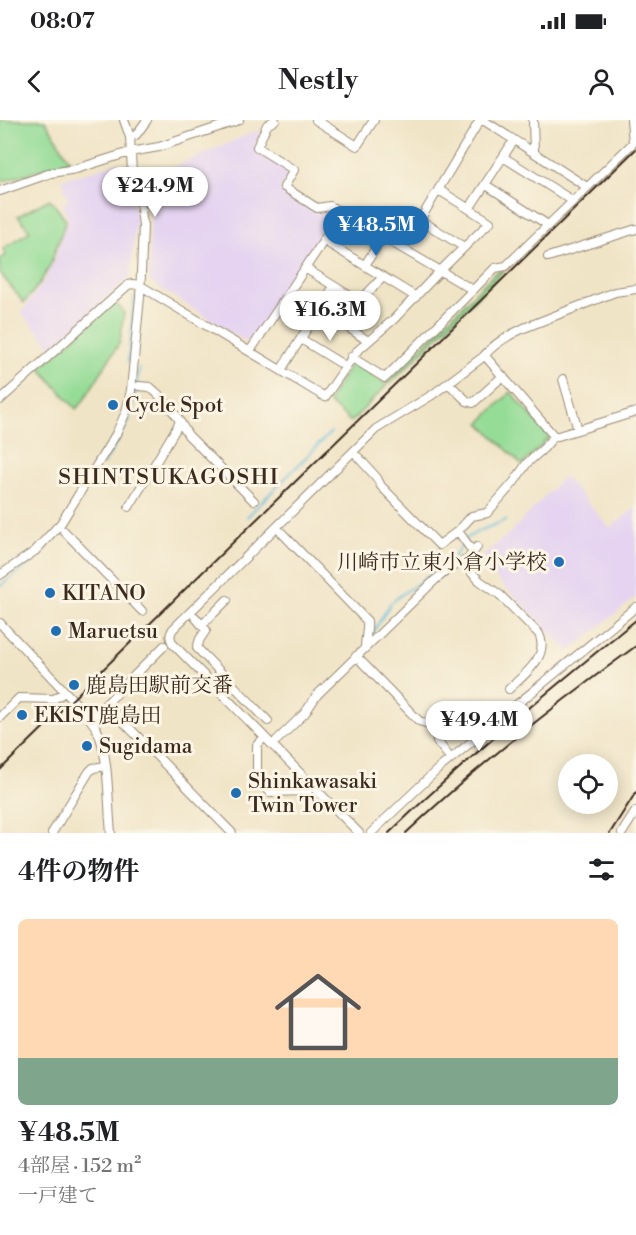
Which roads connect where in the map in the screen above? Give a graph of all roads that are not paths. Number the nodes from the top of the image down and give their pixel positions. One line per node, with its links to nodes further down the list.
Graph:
1 (124, 120): 11 (street)
2 (147, 120): 11 (street)
3 (239, 120): 10 (street)
4 (275, 120): 22 (street)
5 (316, 120): 6 (street)
6 (374, 120)
7 (481, 120): 12 (street); 18 (street)
8 (532, 120): 14 (street)
9 (631, 120): 17 (street)
10 (223, 123): 13 (street)
11 (130, 137): 13 (street)
12 (514, 140): 14 (street); 15 (street)
13 (130, 152): 19 (street); 33 (street)
14 (534, 152): 17 (street)
15 (503, 157): 16 (street); 20 (street)
16 (486, 185): 21 (street); 23 (street)
17 (587, 187): 20 (street)
18 (439, 190): 21 (street); 27 (street)
19 (0, 191)
20 (573, 201): 23 (street)
21 (469, 209): 27 (street)
22 (342, 213): 25 (street); 26 (street)
23 (548, 225): 36 (street)
24 (636, 229): 28 (street)
25 (382, 237): 29 (street); 31 (street)
26 (323, 240): 29 (street); 30 (street)
27 (464, 247): 31 (street)
28 (548, 257)
29 (365, 266): 32 (street)
30 (305, 268): 34 (street); 43 (street)
31 (441, 270): 36 (street); 37 (street)
32 (383, 277): 37 (street); 38 (street)
33 (141, 286): 43 (street); 52 (street); 64 (street)
34 (334, 286): 38 (street); 39 (street)
35 (636, 289): 45 (street)
36 (473, 290): 44 (street)
37 (416, 297): 42 (street)
38 (358, 303): 40 (street)
39 (321, 309): 40 (street); 41 (street)
40 (352, 330): 42 (street)
41 (301, 339): 46 (street); 47 (street)
42 (368, 341): 44 (street)
43 (250, 351): 47 (street)
44 (351, 357): 46 (street)
45 (484, 357): 48 (street); 50 (street)
46 (345, 366): 47 (street)
47 (281, 370)
48 (503, 376): 50 (street); 56 (street)
49 (563, 379): 55 (street)
50 (448, 383): 89 (street)
51 (139, 386): 54 (street)
52 (0, 400)
53 (636, 412): 55 (street)
54 (180, 422): 58 (street); 59 (street)
55 (578, 430): 56 (street)
56 (554, 436): 61 (street)
57 (358, 457): 61 (street)
58 (254, 501)
59 (129, 507)
60 (64, 531): 67 (street)
61 (458, 531): 63 (street)
62 (281, 532): 72 (street)
63 (462, 563): 72 (street); 74 (street)
64 (0, 575)
65 (227, 600): 70 (street)
66 (636, 607): 90 (street)
67 (141, 611)
68 (195, 617): 70 (street)
69 (1, 625): 75 (street)
70 (202, 625): 79 (street)
71 (164, 646): 76 (street)
72 (365, 648): 73 (street)
73 (356, 656): 80 (street); 82 (street)
74 (509, 689)
75 (65, 692): 78 (street); 83 (street)
76 (106, 704): 77 (street); 88 (street)
77 (95, 715)
78 (0, 717)
79 (268, 721)
80 (276, 740)
81 (260, 742): 84 (street)
82 (447, 754)
83 (106, 766): 86 (street); 87 (street)
84 (308, 791)
85 (636, 811): 91 (street)
86 (52, 833)
87 (111, 833)
88 (232, 833)
89 (359, 833)
90 (370, 833)
91 (622, 833)

